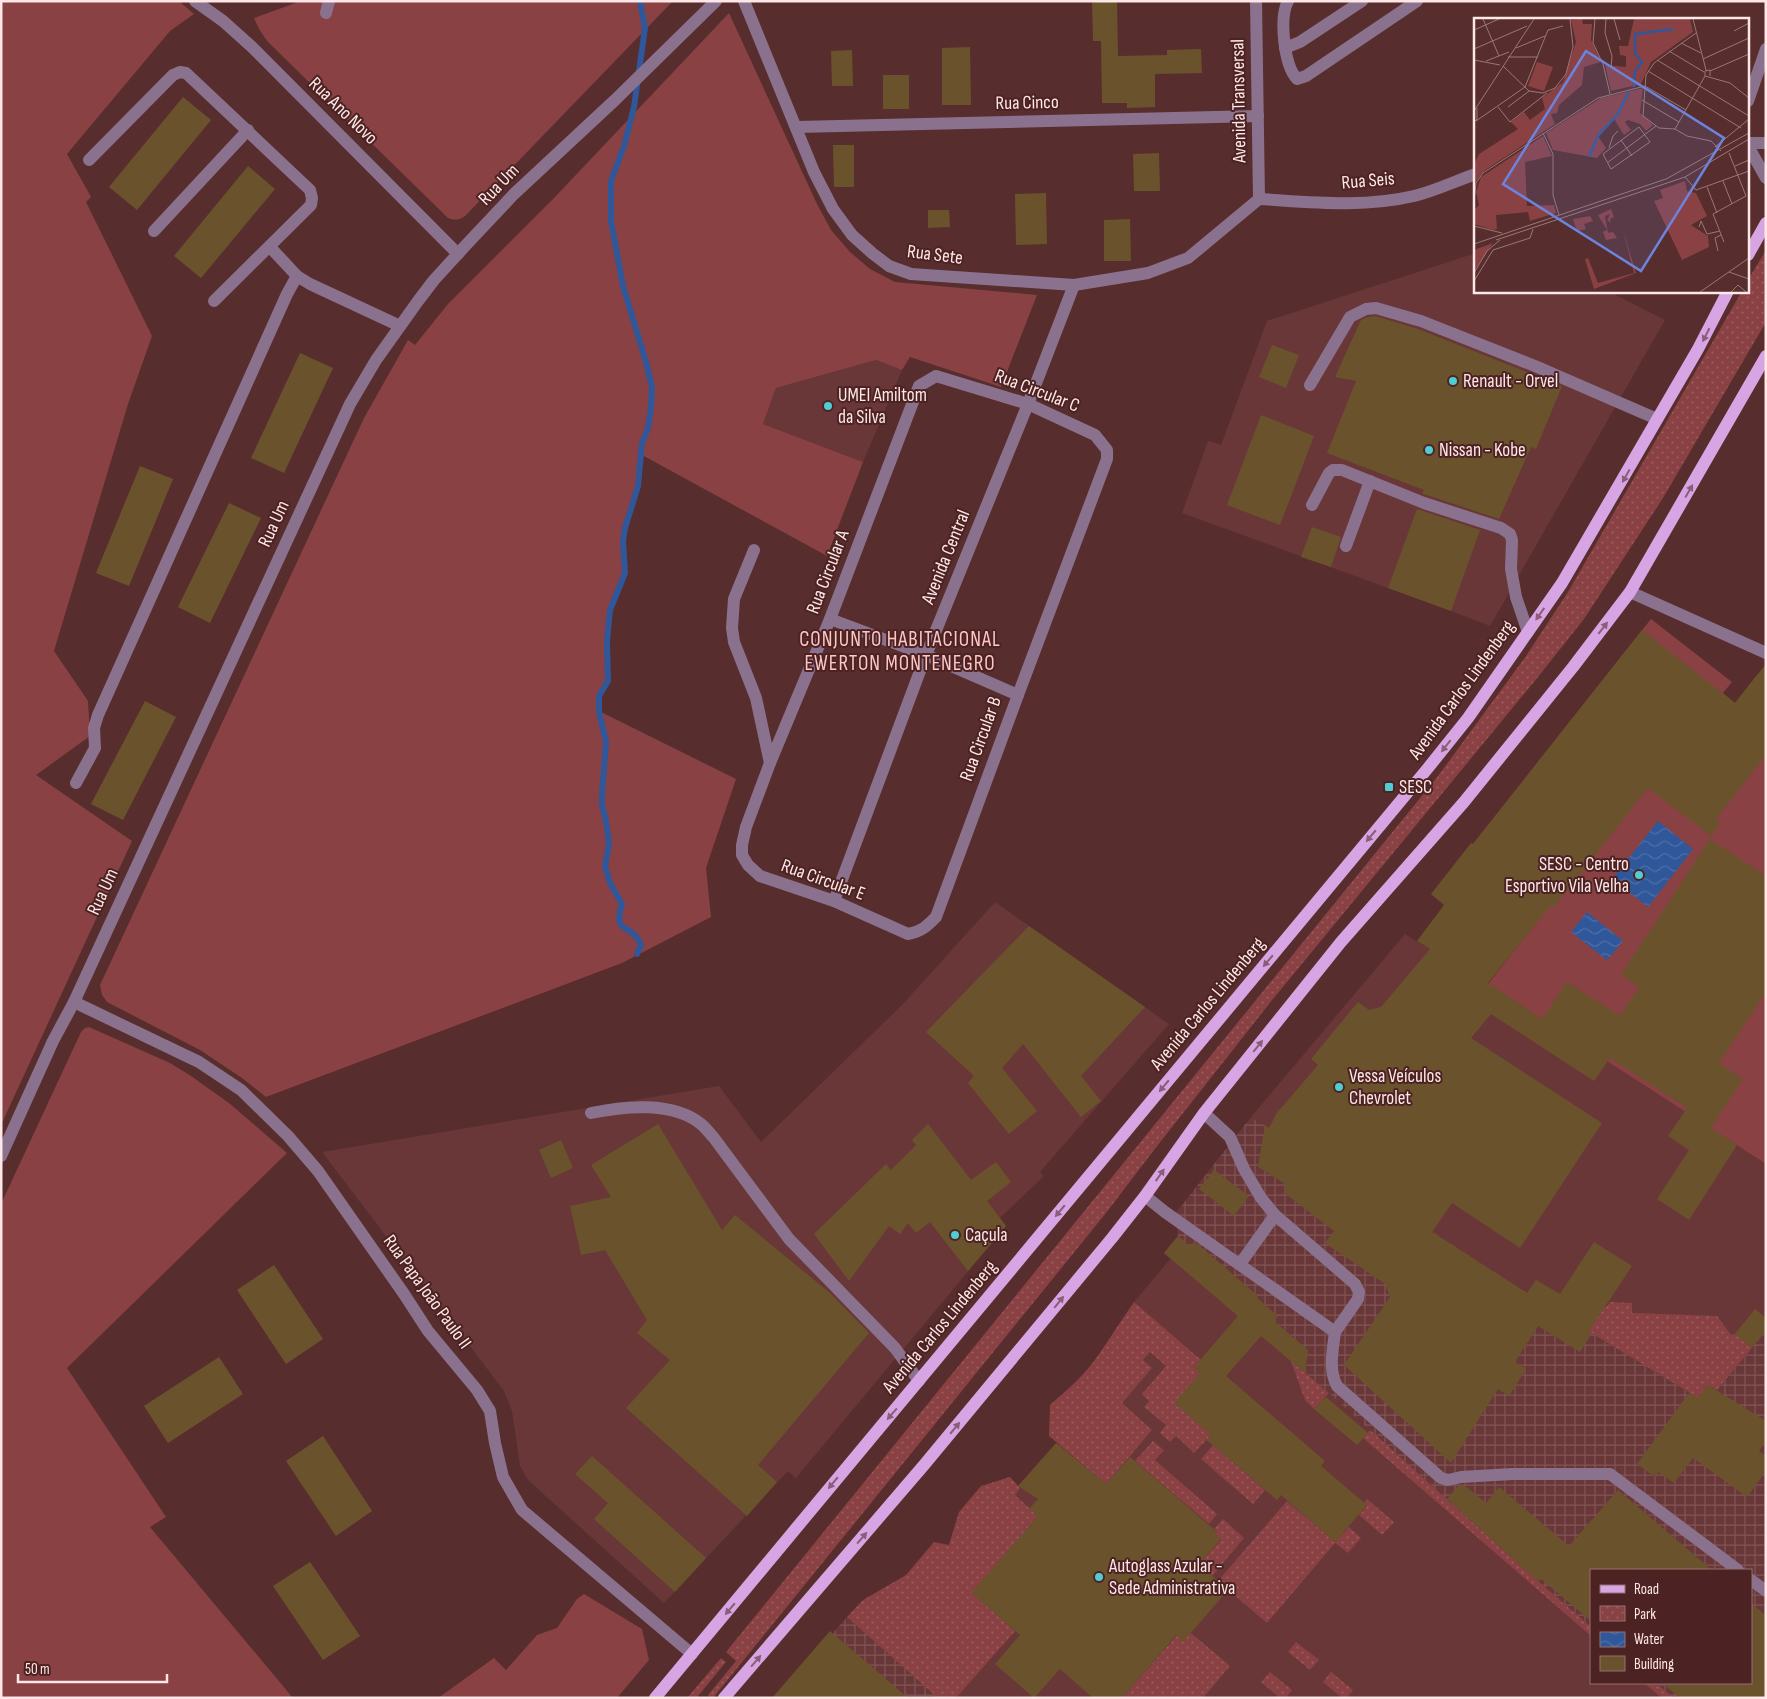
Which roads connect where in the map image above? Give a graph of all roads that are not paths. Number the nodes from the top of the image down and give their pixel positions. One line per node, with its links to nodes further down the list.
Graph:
1 (196, 1): 25 (street, Rua Ano Novo)
2 (716, 1): 25 (street, Rua Um)
3 (744, 1): 12 (street, Rua Sete)
4 (1256, 1): 11 (street, Avenida Transversal)
5 (1288, 1): 8 (street)
6 (1362, 1): 8 (street)
7 (1417, 1): 8 (street)
8 (1285, 48)
9 (1766, 49): 10 (street)
10 (1750, 95)
11 (1258, 116): 12 (street, Rua Cinco); 20 (street, Avenida Transversal)
12 (797, 127): 27 (street, Rua Sete)
13 (248, 130): 17 (street); 22 (street); 23 (street)
14 (1766, 143): 15 (street)
15 (1750, 145)
16 (1750, 149): 19 (street)
17 (89, 160)
18 (1474, 175): 20 (street, Rua Seis)
19 (1766, 178)
20 (1260, 199): 27 (street, Rua Sete)
21 (1766, 223): 24 (main road)
22 (154, 231)
23 (270, 247): 26 (street); 29 (street)
24 (1750, 251)
25 (458, 254): 30 (street, Rua Um)
26 (297, 276): 30 (street); 48 (street)
27 (1074, 285): 34 (street, Avenida Central)
28 (1727, 292): 35 (main road, Avenida Carlos Lindenberg, one-way to 35)
29 (214, 301)
30 (400, 326): 52 (street, Rua Um)
31 (1766, 356): 41 (main road, one-way to 31)
32 (936, 376): 34 (street, Rua Circular C); 42 (street, Rua Circular A)
33 (1310, 385): 35 (street)
34 (1028, 404): 36 (street, Rua Circular C); 45 (street, Avenida Central)
35 (1657, 419): 43 (main road, Avenida Carlos Lindenberg, one-way to 43)
36 (1107, 459): 46 (street, Rua Circular B)
37 (1370, 481): 38 (street); 39 (street); 43 (street)
38 (1312, 506)
39 (1346, 546)
40 (754, 550): 47 (street)
41 (1630, 592): 44 (street); 54 (main road, one-way to 41)
42 (830, 619): 45 (street); 47 (street, Rua Circular A)
43 (1528, 632): 60 (main road, Avenida Carlos Lindenberg, one-way to 60)
44 (1766, 653)
45 (926, 655): 46 (street); 50 (street, Avenida Central)
46 (1018, 695): 51 (street, Rua Circular B)
47 (770, 763): 49 (street, Rua Circular A)
48 (76, 783)
49 (742, 846): 50 (street, Rua Circular E)
50 (834, 901): 51 (street, Rua Circular E)
51 (908, 934)
52 (74, 1002): 55 (street, Rua Um); 64 (street, Rua Papa João Paulo II)
53 (592, 1112): 60 (street)
54 (1204, 1113): 56 (main road, one-way to 54); 57 (street)
55 (1, 1156)
56 (1145, 1196): 58 (street); 66 (main road, one-way to 56)
57 (1275, 1215): 58 (street); 59 (street)
58 (1240, 1264): 59 (street)
59 (1335, 1332): 61 (street)
60 (919, 1381): 64 (main road, Avenida Carlos Lindenberg, one-way to 64)
61 (1737, 1569)
62 (1752, 1581): 63 (street)
63 (1766, 1591)
64 (692, 1654): 65 (main road, Avenida Carlos Lindenberg)
65 (656, 1698)
66 (724, 1698)

